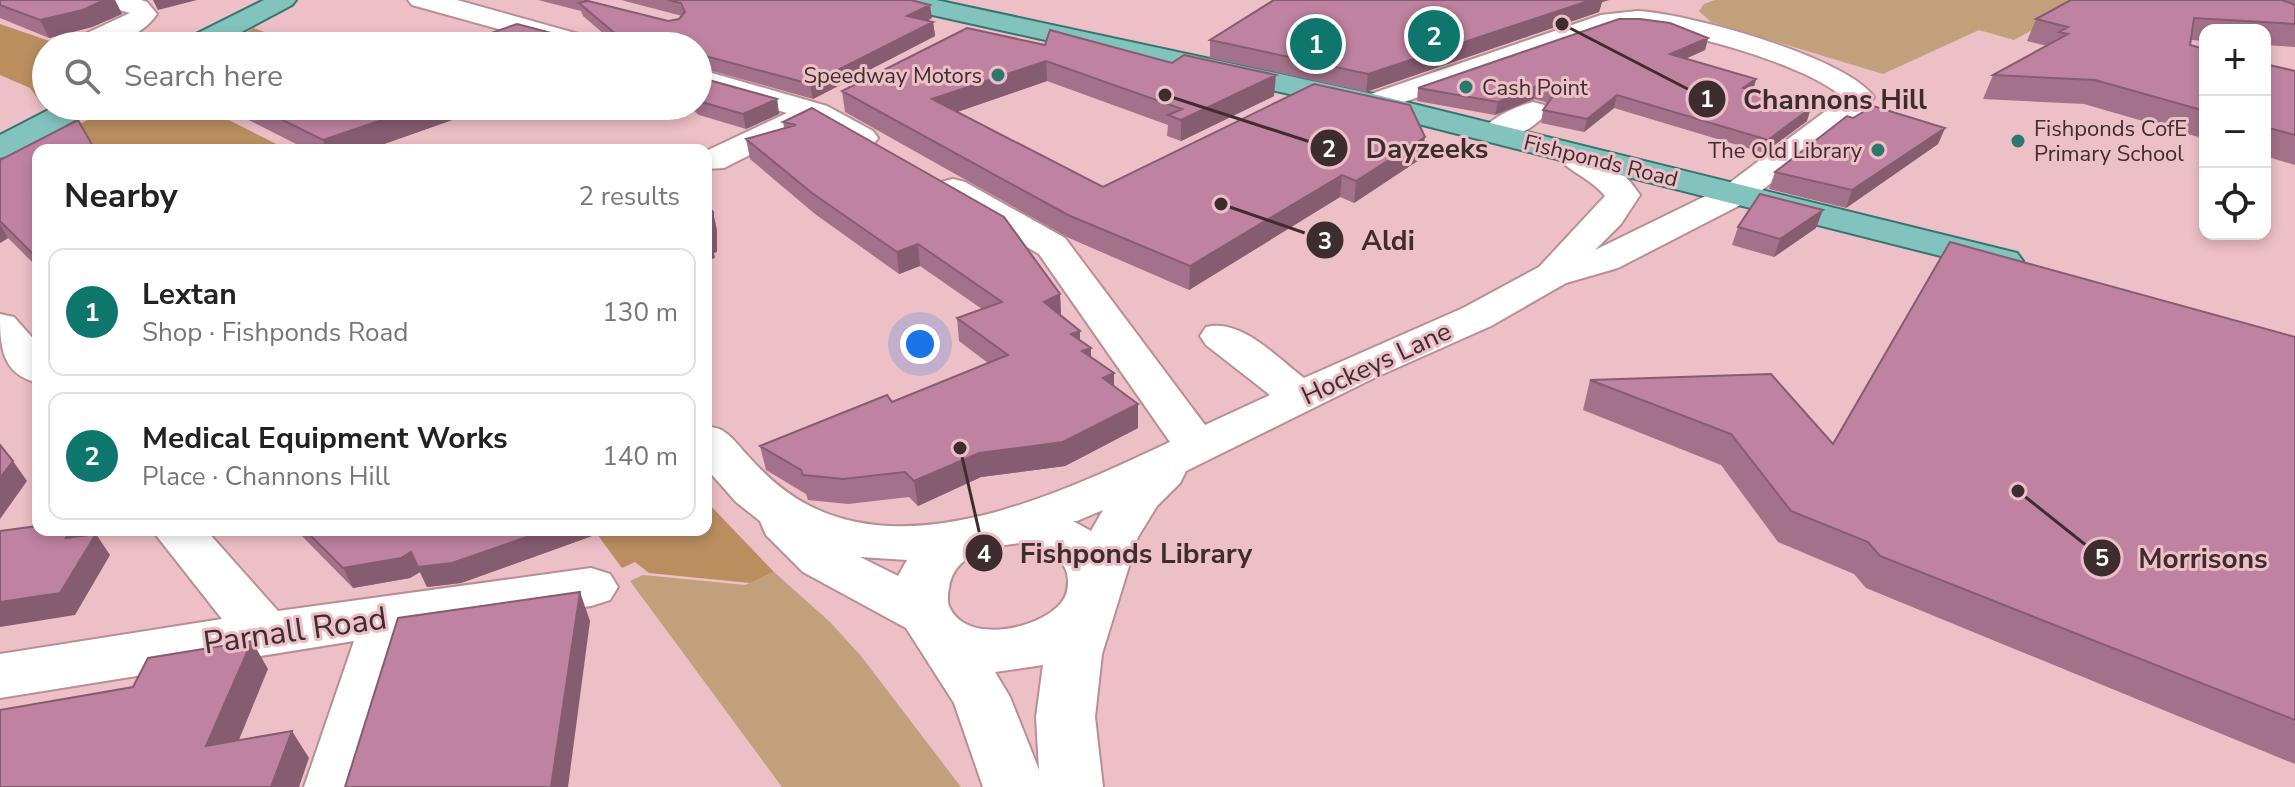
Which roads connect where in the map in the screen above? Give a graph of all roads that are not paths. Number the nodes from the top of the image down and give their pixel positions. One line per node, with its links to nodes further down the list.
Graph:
1 (112, 0): 9 (street)
2 (421, 0): 8 (street)
3 (901, 0): 7 (main road, Fishponds Road)
4 (273, 5): 12 (main road)
5 (1668, 11): 16 (street); 30 (street, Hockeys Lane)
6 (567, 13): 8 (street)
7 (990, 21): 15 (street); 18 (main road, Fishponds Road)
8 (531, 28): 13 (street)
9 (119, 30): 10 (street); 11 (street)
10 (159, 31)
11 (114, 32)
12 (221, 32)
13 (544, 32)
14 (1505, 35): 16 (street)
15 (951, 41)
16 (1536, 47): 19 (street)
17 (712, 81): 20 (street)
18 (1311, 90): 19 (main road, Fishponds Road); 21 (street)
19 (1373, 103): 24 (main road, Fishponds Road)
20 (827, 106): 26 (street); 28 (street)
21 (1270, 111)
22 (1533, 111): 24 (street)
23 (53, 120): 25 (main road)
24 (1496, 133): 27 (main road, Fishponds Road)
25 (0, 148)
26 (888, 153)
27 (1570, 153): 30 (main road, Fishponds Road); 32 (street, Hockeys Lane)
28 (712, 161)
29 (929, 176): 38 (street)
30 (1736, 194): 31 (main road, Fishponds Road); 32 (street, Hockeys Lane)
31 (2038, 270)
32 (1552, 275): 36 (street, Hockeys Lane)
33 (0, 326): 35 (street)
34 (1221, 336): 36 (street)
35 (32, 363)
36 (1301, 397): 38 (street, Hockeys Lane)
37 (712, 446): 39 (street, Hockeys Lane)
38 (1197, 447): 40 (street, Hockeys Lane); 43 (street, Hockeys Lane)
39 (758, 495): 40 (street, Hockeys Lane); 45 (street)
40 (979, 532): 43 (street, Hockeys Lane); 45 (street, Hockeys Lane)
41 (182, 536): 46 (street)
42 (591, 587): 44 (street, Parnall Road)
43 (1094, 595): 45 (street, Hockeys Lane); 50 (street, Hockeys Lane)
44 (389, 617): 46 (street, Parnall Road); 48 (street)
45 (928, 619): 49 (street)
46 (265, 633): 47 (street, Parnall Road)
47 (0, 676)
48 (335, 787)
49 (1014, 787)
50 (1072, 787)

